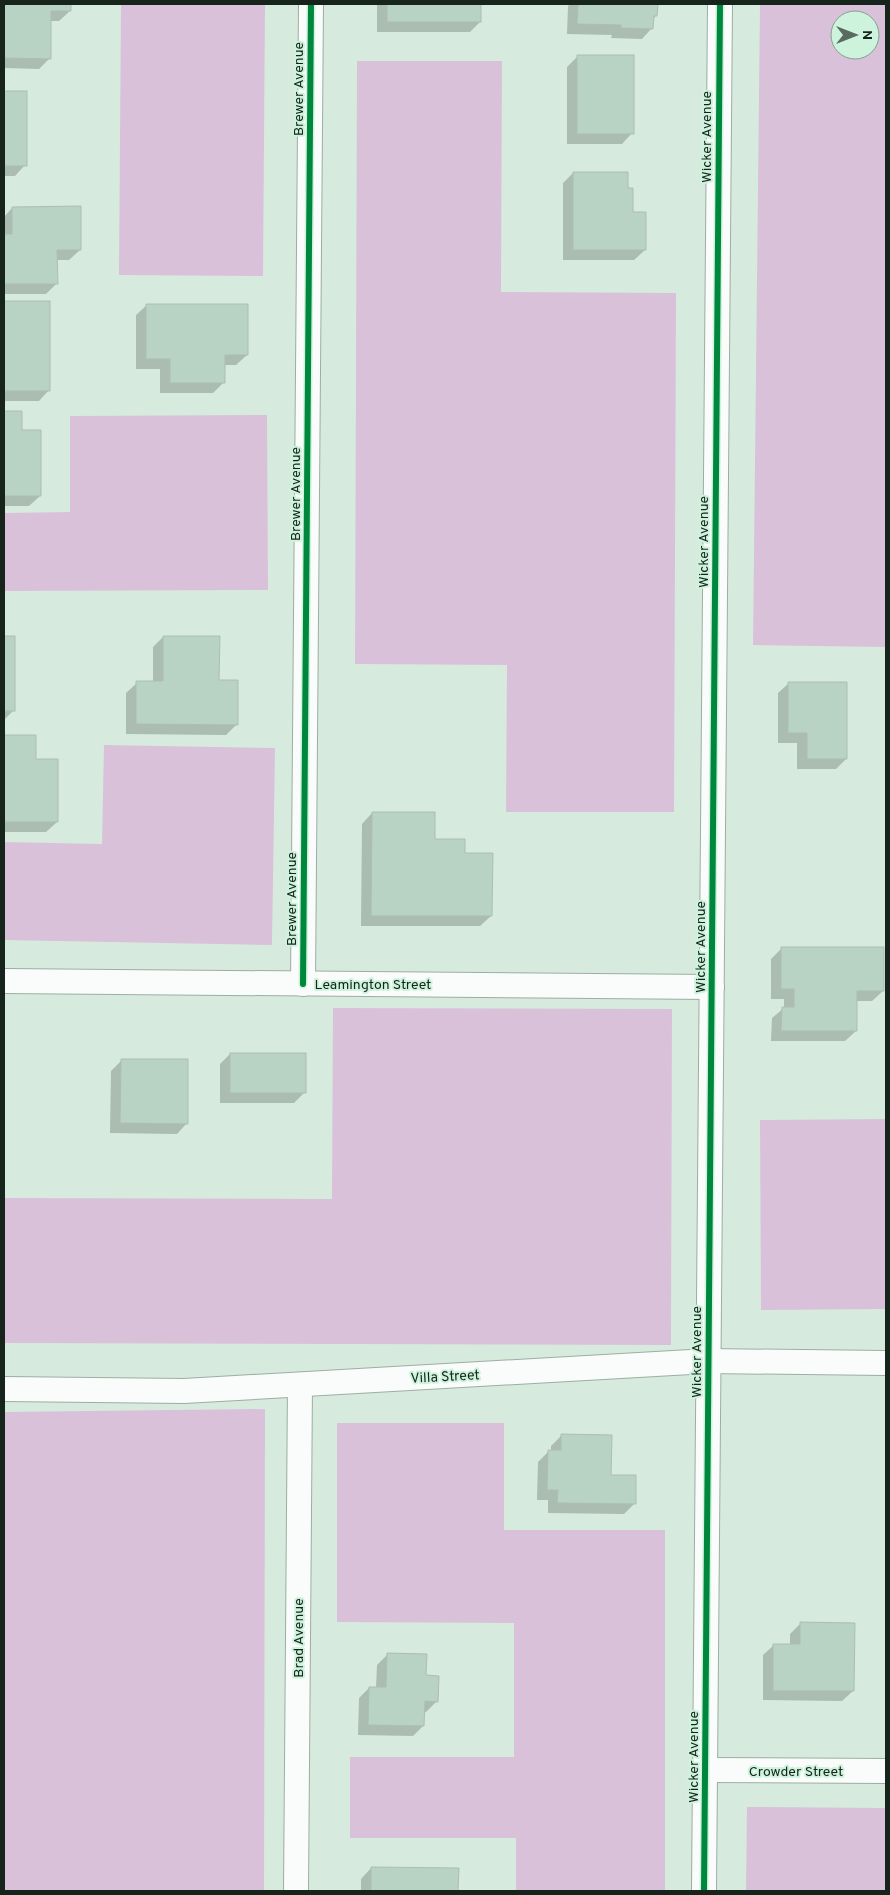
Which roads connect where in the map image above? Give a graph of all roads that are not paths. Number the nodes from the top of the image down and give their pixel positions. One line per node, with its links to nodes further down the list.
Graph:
1 (311, 4): 4 (street, Brewer Avenue)
2 (720, 4): 5 (street, Wicker Avenue)
3 (4, 981): 4 (street, Leamington Street)
4 (303, 984): 5 (street, Leamington Street)
5 (712, 987): 6 (street, Wicker Avenue)
6 (708, 1361): 7 (street, Villa Street); 8 (street, Villa Street); 10 (street, Wicker Avenue)
7 (886, 1363)
8 (300, 1385): 9 (street, Villa Street); 12 (street, Brad Avenue)
9 (4, 1389)
10 (705, 1770): 11 (street, Crowder Street); 13 (street, Wicker Avenue)
11 (886, 1771)
12 (296, 1891)
13 (704, 1891)

